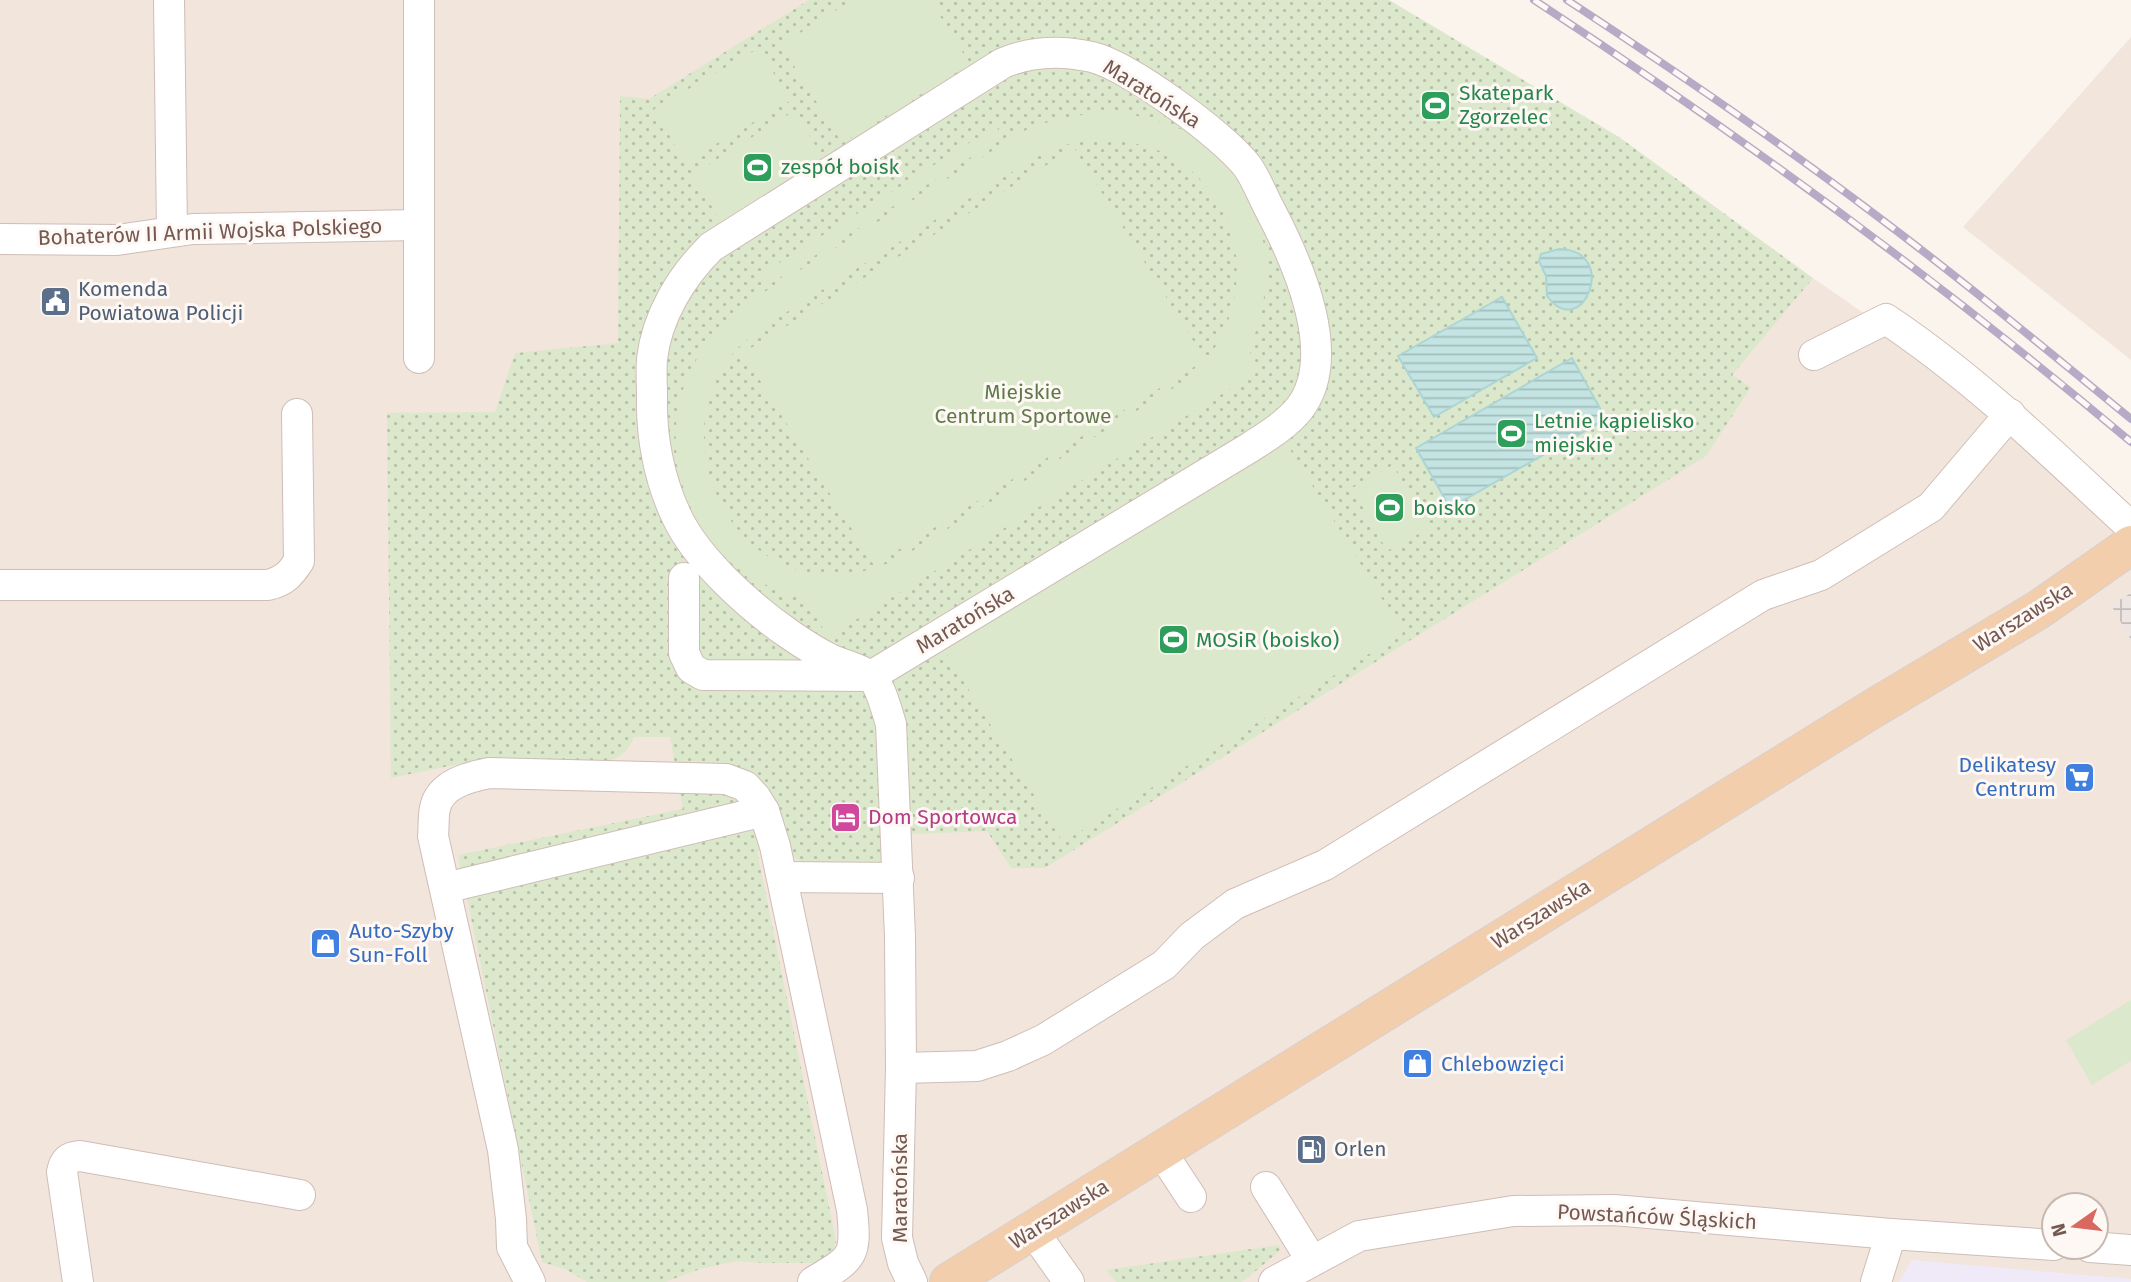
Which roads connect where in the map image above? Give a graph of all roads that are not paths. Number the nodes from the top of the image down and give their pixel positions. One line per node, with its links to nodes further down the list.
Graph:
1 (169, 0): 4 (street)
2 (419, 0): 3 (street)
3 (419, 225): 4 (street, Bohaterów II Armii Wojska Polskiego); 7 (street)
4 (172, 231): 5 (street, Bohaterów II Armii Wojska Polskiego)
5 (0, 239)
6 (1814, 355): 9 (street)
7 (419, 358)
8 (297, 414): 13 (street)
9 (2010, 414): 10 (street); 19 (street)
10 (2131, 527)
11 (2131, 545): 20 (main road, Warszawska)
12 (684, 578): 14 (street)
13 (0, 585)
14 (872, 676): 14 (street, Maratońska); 17 (street, Maratońska)
15 (764, 811): 16 (street); 18 (street); 18 (street)
16 (782, 877): 17 (street); 32 (street)
17 (899, 878): 19 (street, Maratońska)
18 (445, 888): 31 (street)
19 (901, 1068): 33 (street, Maratońska)
20 (1160, 1150): 23 (street); 24 (main road, Warszawska)
21 (1266, 1187): 29 (street)
22 (300, 1195): 30 (street)
23 (1191, 1197)
24 (1032, 1231): 34 (main road, Warszawska); 35 (street)
25 (1891, 1234): 26 (street, Powstańców Śląskich); 29 (street, Powstańców Śląskich); 37 (street)
26 (2040, 1244)
27 (2110, 1248): 28 (street)
28 (2131, 1250)
29 (1312, 1261): 36 (street, Powstańców Śląskich)
30 (78, 1282)
31 (530, 1282)
32 (813, 1282)
33 (912, 1282)
34 (949, 1282)
35 (1069, 1282)
36 (1273, 1282)
37 (1876, 1282)

